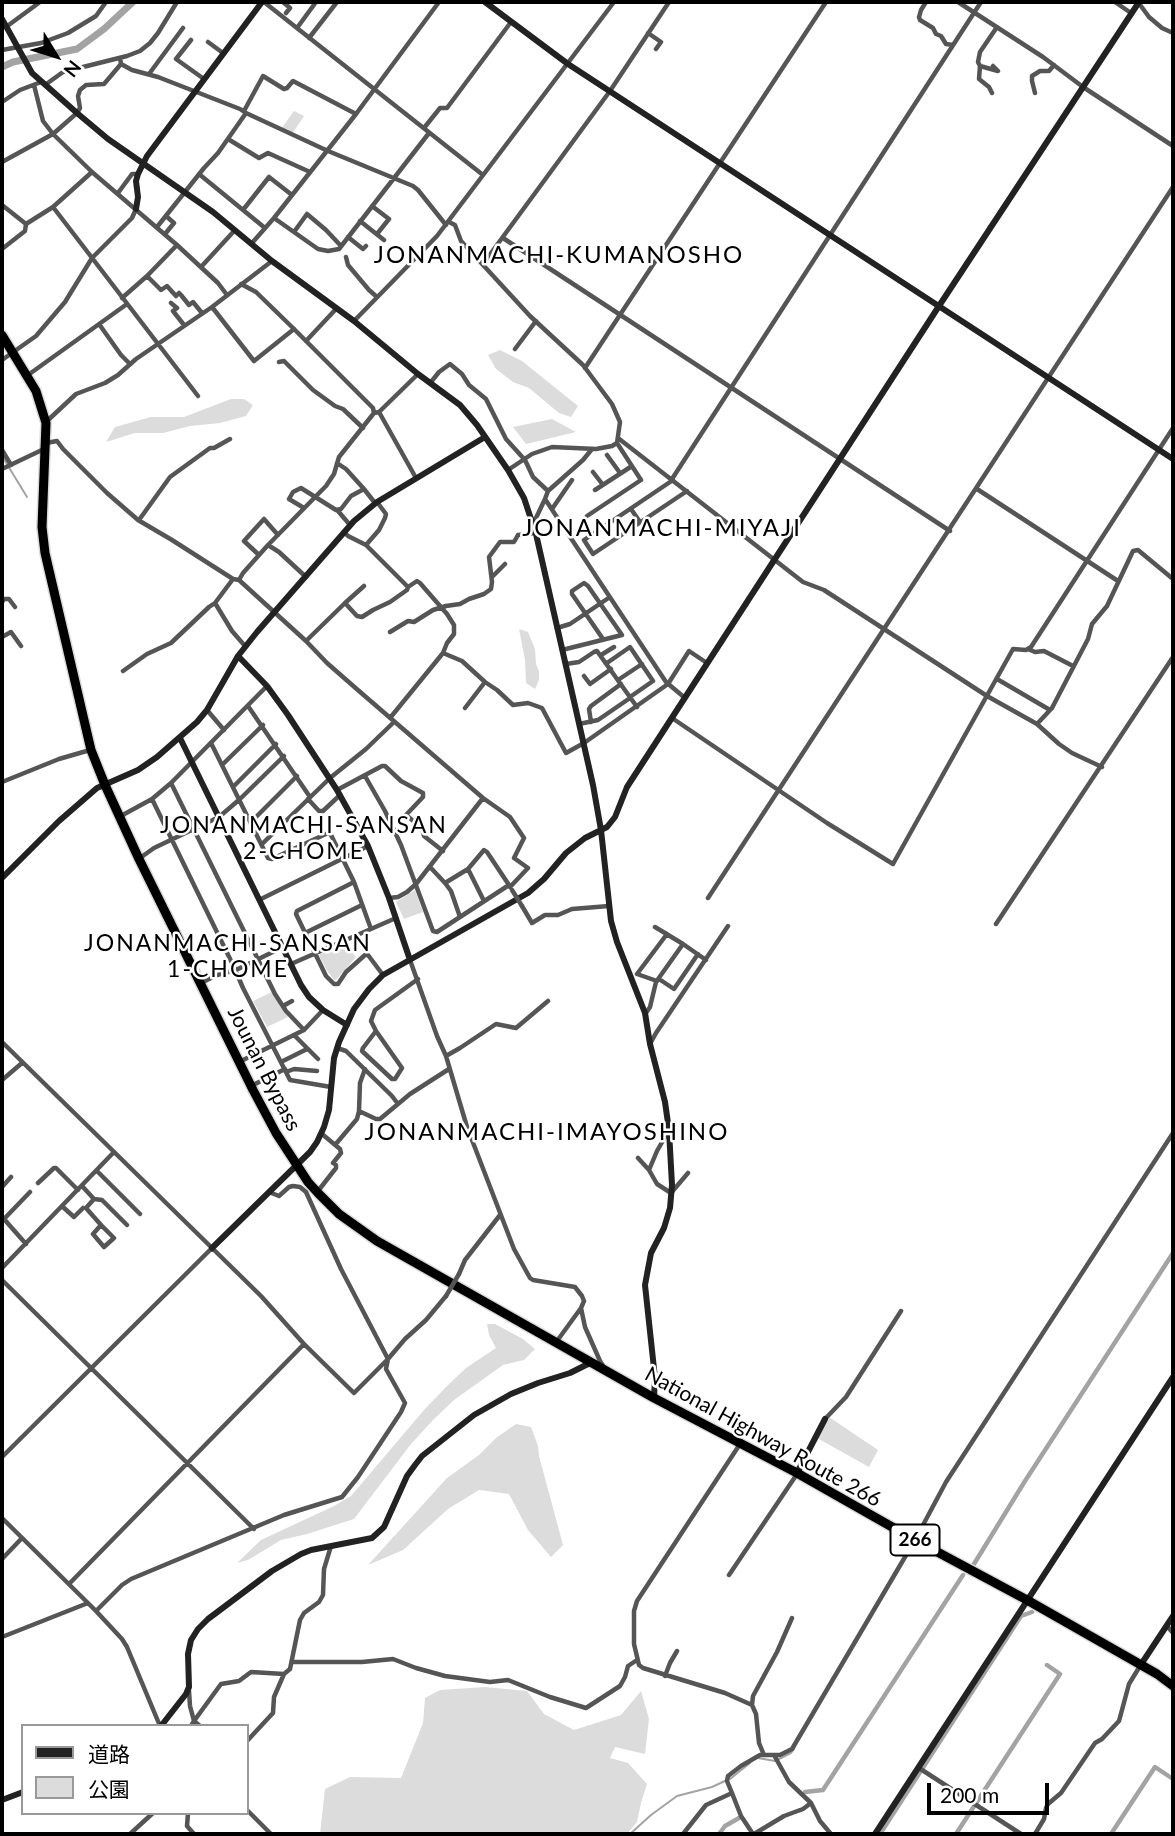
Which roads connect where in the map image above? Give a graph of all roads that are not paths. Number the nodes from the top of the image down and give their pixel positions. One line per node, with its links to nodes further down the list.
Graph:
1 (40, 2): 26 (street)
2 (106, 2): 33 (street)
3 (177, 2): 37 (street)
4 (263, 2): 25 (street); 36 (street)
5 (283, 2): 18 (street)
6 (316, 2): 25 (street)
7 (337, 2): 29 (street)
8 (439, 2): 46 (street)
9 (485, 2): 22 (street)
10 (614, 2): 38 (street)
11 (669, 2): 27 (street)
12 (826, 2): 62 (street)
13 (926, 2): 32 (street)
14 (958, 2): 19 (street)
15 (981, 2): 19 (street)
16 (1115, 2): 20 (street)
17 (1138, 2): 20 (street); 28 (street)
18 (286, 13)
19 (974, 13): 23 (street); 32 (street)
20 (1131, 13): 45 (street)
21 (2, 19): 26 (street)
22 (511, 22): 38 (street); 55 (street)
23 (997, 27): 39 (street); 40 (street)
24 (183, 28): 42 (street)
25 (297, 28): 29 (street)
26 (5, 29): 33 (street)
27 (648, 33): 34 (street); 47 (street)
28 (1173, 33)
29 (309, 38): 46 (street)
30 (191, 40): 43 (street)
31 (208, 42): 36 (street)
32 (953, 46): 89 (street)
33 (19, 49): 35 (street); 44 (street)
34 (656, 49)
35 (2, 50)
36 (223, 54): 43 (street)
37 (120, 61): 42 (street); 44 (street); 53 (street)
38 (568, 64): 47 (street); 67 (street)
39 (1054, 65): 45 (street); 50 (street)
40 (980, 66): 41 (street); 49 (street)
41 (993, 66)
42 (149, 74): 48 (street)
43 (204, 79): 48 (street)
44 (39, 82): 51 (street); 53 (street); 56 (street)
45 (1083, 87): 58 (street); 110 (street)
46 (373, 89): 54 (street); 55 (street)
47 (610, 91): 62 (street); 91 (street)
48 (194, 92): 52 (street); 61 (street)
49 (992, 93)
50 (1035, 93)
51 (2, 102)
52 (245, 112): 54 (street); 57 (street); 59 (street)
53 (77, 113): 56 (street); 61 (street)
54 (356, 114): 59 (street)
55 (426, 131): 67 (street); 68 (street)
56 (53, 134): 60 (street); 63 (street)
57 (228, 139): 64 (street); 66 (street)
58 (1173, 146)
59 (327, 151): 64 (street); 68 (street)
60 (2, 162)
61 (143, 162): 65 (street); 70 (street)
62 (720, 164): 89 (street); 114 (street)
63 (92, 172): 71 (street); 75 (street)
64 (310, 172): 72 (street)
65 (138, 174): 71 (street); 76 (street)
66 (199, 174): 70 (street); 77 (street)
67 (482, 174): 81 (street)
68 (393, 178): 74 (street); 81 (street)
69 (1173, 187): 131 (street)
70 (186, 192): 78 (street); 85 (street)
71 (118, 193): 76 (street)
72 (292, 195): 77 (street); 79 (street)
73 (2, 205): 82 (street)
74 (372, 206): 80 (street); 88 (street)
75 (54, 207): 82 (street); 99 (street)
76 (136, 209): 83 (street); 99 (street)
77 (243, 210): 84 (street)
78 (166, 216): 83 (street); 87 (street)
79 (274, 218): 84 (street); 86 (street)
80 (360, 222): 88 (street); 90 (street)
81 (447, 223): 101 (street); 106 (street)
82 (26, 224): 97 (street)
83 (157, 227): 87 (street)
84 (265, 228): 93 (street)
85 (235, 230): 93 (street); 102 (street)
86 (294, 232): 95 (street); 95 (street)
87 (165, 234): 94 (street)
88 (377, 234): 92 (street)
89 (829, 235): 110 (street); 133 (street)
90 (348, 237): 95 (street); 96 (street)
91 (503, 238): 101 (street); 114 (street)
92 (384, 240)
93 (251, 243): 100 (street)
94 (177, 245): 102 (street); 103 (street)
95 (341, 246)
96 (366, 246)
97 (2, 249)
98 (345, 257): 106 (street)
99 (92, 258): 107 (street); 124 (street)
100 (272, 261): 104 (street); 112 (street)
101 (483, 264): 116 (street)
102 (201, 267): 105 (street)
103 (147, 276): 107 (street); 113 (street)
104 (241, 284): 105 (street); 119 (street)
105 (227, 295): 111 (street)
106 (377, 297): 115 (street)
107 (122, 298): 109 (street)
108 (171, 303): 118 (street)
109 (127, 304): 117 (street); 122 (street)
110 (939, 306): 131 (street); 147 (street)
111 (212, 307): 113 (street); 119 (street)
112 (336, 309): 115 (street); 121 (street)
113 (202, 313): 118 (street)
114 (620, 315): 128 (street); 133 (street)
115 (354, 321): 129 (street)
116 (536, 321): 123 (street); 128 (street)
117 (99, 324): 127 (street); 130 (street)
118 (184, 325): 122 (street)
119 (294, 329): 121 (street)
120 (2, 335): 124 (highway, Jounan Bypass / 266)
121 (306, 341): 135 (street)
122 (157, 344): 127 (street); 134 (street)
123 (515, 349)
124 (13, 353): 125 (street); 130 (highway, Jounan Bypass / 266)
125 (2, 360)
126 (279, 362): 137 (street)
127 (130, 364): 136 (street)
128 (585, 368): 141 (street)
129 (418, 374): 132 (street); 135 (street)
130 (27, 375): 136 (highway, Jounan Bypass / 266)
131 (1049, 378): 145 (street); 162 (street)
132 (431, 383): 139 (street); 149 (street)
133 (730, 387): 147 (street); 157 (street)
134 (198, 396)
135 (376, 412): 137 (street); 156 (street)
136 (46, 422): 142 (highway, Jounan Bypass / 266)
137 (363, 428): 150 (street)
138 (1173, 428): 145 (street)
139 (485, 437): 153 (street); 156 (street)
140 (230, 439): 175 (street)
141 (617, 440): 143 (street); 151 (street); 157 (street)
142 (45, 446): 152 (street); 175 (street); 251 (highway, Jounan Bypass / 266)
143 (592, 449): 149 (street); 159 (street)
144 (2, 450): 152 (street)
145 (1159, 450): 148 (street); 187 (street)
146 (607, 455): 155 (street)
147 (840, 459): 179 (street); 186 (street)
148 (1173, 459)
149 (525, 460): 153 (street); 164 (street)
150 (337, 463): 161 (street); 167 (street)
151 (632, 466): 155 (street); 174 (street)
152 (7, 467)
153 (508, 470): 176 (street)
154 (593, 472): 160 (street)
155 (620, 473): 160 (street)
156 (416, 478): 169 (street)
157 (672, 479): 165 (street); 172 (street)
158 (572, 480): 166 (street)
159 (554, 485): 164 (street); 166 (street)
160 (603, 485): 163 (street)
161 (364, 489): 169 (street); 173 (street)
162 (977, 489): 179 (street); 187 (street)
163 (595, 490)
164 (548, 491): 168 (street)
165 (687, 491): 177 (street); 186 (street)
166 (564, 492): 171 (street)
167 (316, 496): 170 (street); 170 (street); 173 (street)
168 (545, 499): 171 (street); 176 (street)
169 (376, 503): 178 (street); 184 (street)
170 (304, 508): 182 (street)
171 (552, 509): 196 (street)
172 (631, 509): 177 (street); 177 (street)
173 (338, 511): 178 (street)
174 (587, 516)
175 (138, 520): 192 (street)
176 (532, 522): 181 (street)
177 (640, 522)
178 (350, 525): 180 (street)
179 (950, 531): 206 (street)
180 (344, 532): 184 (street); 189 (street)
181 (535, 533): 190 (street); 205 (street)
182 (278, 535): 183 (street); 185 (street)
183 (268, 544): 185 (street); 189 (street)
184 (366, 545): 195 (street)
185 (259, 555): 192 (street)
186 (774, 559): 206 (street); 220 (street)
187 (1087, 561): 193 (street); 214 (street)
188 (505, 565): 190 (street)
189 (306, 576): 203 (street)
190 (492, 578): 202 (street)
191 (1173, 579): 193 (street)
192 (236, 580): 198 (street); 203 (street)
193 (1118, 581): 224 (street)
194 (364, 586): 199 (street)
195 (408, 587): 199 (street); 202 (street)
196 (610, 597): 200 (street); 230 (street)
197 (2, 602): 201 (street)
198 (215, 603): 212 (street); 225 (street)
199 (345, 603): 210 (street)
200 (600, 604): 204 (street); 204 (street); 209 (street)
201 (15, 607)
202 (440, 608): 207 (street); 216 (street)
203 (274, 613): 210 (street); 212 (street)
204 (585, 614): 205 (street); 209 (street)
205 (557, 628): 215 (street)
206 (885, 629): 232 (street); 263 (street)
207 (390, 632)
208 (2, 637): 211 (street)
209 (603, 639): 215 (street)
210 (306, 641): 241 (street)
211 (20, 646)
212 (246, 646): 218 (street)
213 (614, 647): 217 (street)
214 (1028, 649): 224 (street); 227 (street)
215 (562, 650): 221 (street)
216 (443, 653): 228 (street); 241 (street)
217 (601, 655): 221 (street); 223 (street)
218 (238, 656): 231 (street); 238 (street)
219 (1173, 657): 255 (street)
220 (707, 663): 230 (street); 234 (street)
221 (566, 664): 243 (street)
222 (642, 664): 223 (street); 229 (street); 233 (street)
223 (609, 666): 226 (street); 229 (street)
224 (1073, 666): 239 (street)
225 (123, 671)
226 (584, 676)
227 (997, 679): 232 (street); 239 (street)
228 (485, 682): 237 (street); 249 (street)
229 (620, 682): 233 (street); 242 (street)
230 (668, 684): 234 (street); 236 (street)
231 (267, 686): 235 (street); 258 (street)
232 (987, 696): 244 (street); 263 (street)
233 (630, 698): 236 (street); 242 (street)
234 (685, 698): 240 (street)
235 (248, 706): 245 (street); 246 (street)
236 (637, 707): 249 (street)
237 (465, 708)
238 (207, 710): 246 (street); 247 (street)
239 (1050, 710): 244 (street)
240 (672, 718): 263 (street); 273 (street)
241 (392, 720): 258 (street); 266 (street)
242 (591, 722): 243 (street)
243 (579, 724): 249 (street)
244 (1037, 724): 255 (street)
245 (263, 725): 250 (street); 254 (street)
246 (224, 730): 248 (street)
247 (180, 738): 253 (street); 261 (street)
248 (211, 743): 253 (street); 254 (street)
249 (584, 743): 273 (street)
250 (276, 744): 252 (street); 262 (street)
251 (91, 750): 259 (street); 261 (highway, Jounan Bypass / 266)
252 (284, 756): 257 (street); 268 (street)
253 (192, 762): 260 (street); 270 (street)
254 (222, 765): 262 (street)
255 (1102, 768): 295 (street)
256 (365, 775): 264 (street); 277 (street); 285 (street)
257 (297, 776): 265 (street); 271 (street)
258 (330, 778): 264 (street); 265 (street)
259 (2, 782)
260 (171, 783): 267 (street); 272 (street)
261 (105, 785): 269 (highway, Jounan Bypass / 266); 282 (street)
262 (234, 786): 268 (street)
263 (778, 790): 288 (street)
264 (339, 792): 265 (street); 276 (street)
265 (309, 798): 275 (street)
266 (483, 798): 277 (street); 286 (street)
267 (152, 799): 269 (street); 274 (street)
268 (240, 799): 270 (street); 271 (street)
269 (119, 817): 278 (highway, Jounan Bypass / 266)
270 (219, 817): 272 (street); 289 (street)
271 (251, 822): 275 (street)
272 (194, 829): 274 (street); 305 (street)
273 (601, 830): 292 (street); 306 (street)
274 (173, 839): 278 (street); 309 (street)
275 (262, 844): 279 (street)
276 (368, 846): 279 (street); 287 (street)
277 (443, 851): 280 (street)
278 (139, 859): 313 (highway, Jounan Bypass / 266)
279 (344, 859): 283 (street); 289 (street)
280 (430, 867): 284 (street); 285 (street)
281 (468, 869): 284 (street); 286 (street); 290 (street)
282 (2, 878)
283 (354, 882): 291 (street); 299 (street)
284 (445, 883): 293 (street)
285 (416, 884): 287 (street); 293 (street)
286 (510, 888): 290 (street); 292 (street, bridge)
287 (390, 898): 294 (street)
288 (708, 898)
289 (259, 900): 302 (street)
290 (484, 901): 293 (street)
291 (362, 905): 298 (street); 299 (street)
292 (610, 906): 318 (street)
293 (460, 917)
294 (396, 918): 298 (street); 306 (street)
295 (996, 924)
296 (728, 926): 307 (street)
297 (655, 927): 300 (street)
298 (371, 929): 303 (street)
299 (305, 933): 303 (street)
300 (667, 934): 301 (street); 312 (street)
301 (683, 944): 304 (street); 312 (street)
302 (283, 947): 305 (street); 308 (street)
303 (315, 954): 308 (street); 310 (street)
304 (698, 954): 307 (street); 312 (street)
305 (259, 959): 309 (street); 316 (street)
306 (410, 960): 310 (street); 311 (street)
307 (706, 960): 324 (street)
308 (291, 964): 317 (street)
309 (236, 970): 313 (street); 325 (street)
310 (383, 975): 319 (street)
311 (418, 979): 321 (street); 328 (street)
312 (658, 980): 318 (street)
313 (200, 983): 330 (highway, Jounan Bypass / 266)
314 (292, 1001): 316 (street)
315 (548, 1002): 328 (street)
316 (283, 1006): 320 (street)
317 (323, 1010): 319 (street); 320 (street)
318 (645, 1013): 324 (street)
319 (347, 1025): 326 (street)
320 (303, 1030): 322 (street)
321 (376, 1031): 321 (street)
322 (294, 1035): 325 (street); 327 (street)
323 (2, 1042): 332 (street)
324 (650, 1044): 342 (street)
325 (273, 1045): 330 (street); 331 (street)
326 (337, 1047): 333 (street); 339 (street)
327 (307, 1049): 329 (street); 331 (street)
328 (446, 1056): 334 (street)
329 (318, 1059)
330 (239, 1062): 338 (highway, Jounan Bypass / 266)
331 (281, 1062): 335 (street)
332 (23, 1063): 337 (street); 346 (street)
333 (365, 1069): 340 (street); 341 (street)
334 (450, 1069): 340 (street); 364 (street)
335 (285, 1071): 336 (street); 338 (street); 339 (street)
336 (317, 1071)
337 (2, 1080)
338 (251, 1086): 348 (highway, Jounan Bypass / 266)
339 (331, 1087): 344 (street)
340 (398, 1104): 341 (street)
341 (359, 1111): 345 (street)
342 (669, 1130): 349 (street); 359 (street)
343 (1173, 1133): 389 (street)
344 (322, 1134): 345 (street); 348 (street)
345 (335, 1145): 358 (street)
346 (114, 1152): 350 (street); 368 (street)
347 (638, 1158): 349 (street)
348 (297, 1165): 357 (street); 358 (highway, Jounan Bypass / 266)
349 (649, 1170): 359 (street)
350 (97, 1171): 355 (street); 363 (street)
351 (688, 1173): 359 (street)
352 (11, 1177): 354 (street)
353 (38, 1183): 355 (street)
354 (2, 1187)
355 (80, 1188): 360 (street); 361 (street)
356 (30, 1192): 367 (street)
357 (269, 1192): 368 (street); 375 (street)
358 (318, 1193): 373 (highway, Jounan Bypass / 266)
359 (671, 1193): 380 (street)
360 (94, 1199): 365 (street); 366 (street)
361 (63, 1207): 362 (street); 367 (street)
362 (83, 1208)
363 (140, 1214)
364 (501, 1214): 371 (street); 375 (street, bridge)
365 (102, 1225): 365 (street)
366 (127, 1225)
367 (26, 1244): 369 (street)
368 (212, 1248): 374 (street); 377 (street)
369 (2, 1268)
370 (2, 1280): 377 (street)
371 (581, 1308): 373 (street); 378 (street)
372 (901, 1311): 381 (street)
373 (556, 1342): 376 (highway, Jounan Bypass / 266)
374 (304, 1344): 375 (street); 384 (street)
375 (388, 1359): 387 (street)
376 (592, 1362): 378 (highway, National Highway Route 266 / 266); 390 (street)
377 (92, 1367): 383 (street); 384 (street)
378 (608, 1372): 380 (highway, National Highway Route 266 / 266)
379 (1173, 1377): 394 (street)
380 (654, 1398): 382 (highway, National Highway Route 266 / 266)
381 (825, 1419): 385 (street)
382 (741, 1443): 385 (highway, National Highway Route 266 / 266); 403 (street)
383 (2, 1457)
384 (187, 1464): 387 (street); 393 (street)
385 (797, 1473): 389 (highway, National Highway Route 266 / 266); 392 (street)
386 (2, 1518): 388 (street)
387 (254, 1529): 396 (street)
388 (23, 1538): 391 (street); 393 (street)
389 (915, 1540): 394 (highway, National Highway Route 266 / 266); 416 (street)
390 (331, 1546): 404 (street); 409 (street)
391 (2, 1559)
392 (729, 1575)
393 (69, 1584): 395 (street)
394 (1027, 1600): 405 (highway, National Highway Route 266 / 266); 417 (street)
395 (88, 1603): 396 (street); 401 (street)
396 (96, 1611): 411 (street)
397 (1173, 1616): 399 (street)
398 (792, 1618): 410 (street)
399 (1167, 1626): 400 (street); 405 (street)
400 (1173, 1633)
401 (2, 1637)
402 (677, 1651): 407 (street)
403 (637, 1660): 404 (street); 407 (street)
404 (292, 1662): 406 (street)
405 (1140, 1666): 408 (highway, National Highway Route 266 / 266); 433 (street)
406 (284, 1674): 413 (street); 414 (street)
407 (665, 1675): 410 (street)
408 (1173, 1686)
409 (189, 1687): 412 (street); 413 (street)
410 (752, 1705): 415 (street)
411 (159, 1724)
412 (162, 1724)
413 (192, 1724)
414 (248, 1740)
415 (764, 1755): 416 (street); 419 (street)
416 (774, 1755): 421 (street)
417 (919, 1768): 431 (street); 432 (street)
418 (21, 1793): 420 (street)
419 (732, 1793): 428 (street); 429 (street)
420 (2, 1800)
421 (811, 1803): 429 (street); 430 (street)
422 (248, 1811): 427 (street)
423 (151, 1815): 425 (street)
424 (188, 1815): 426 (street)
425 (130, 1834)
426 (194, 1834)
427 (271, 1834)
428 (683, 1834)
429 (753, 1834)
430 (831, 1834)
431 (875, 1834)
432 (1021, 1834)
433 (1035, 1834)

